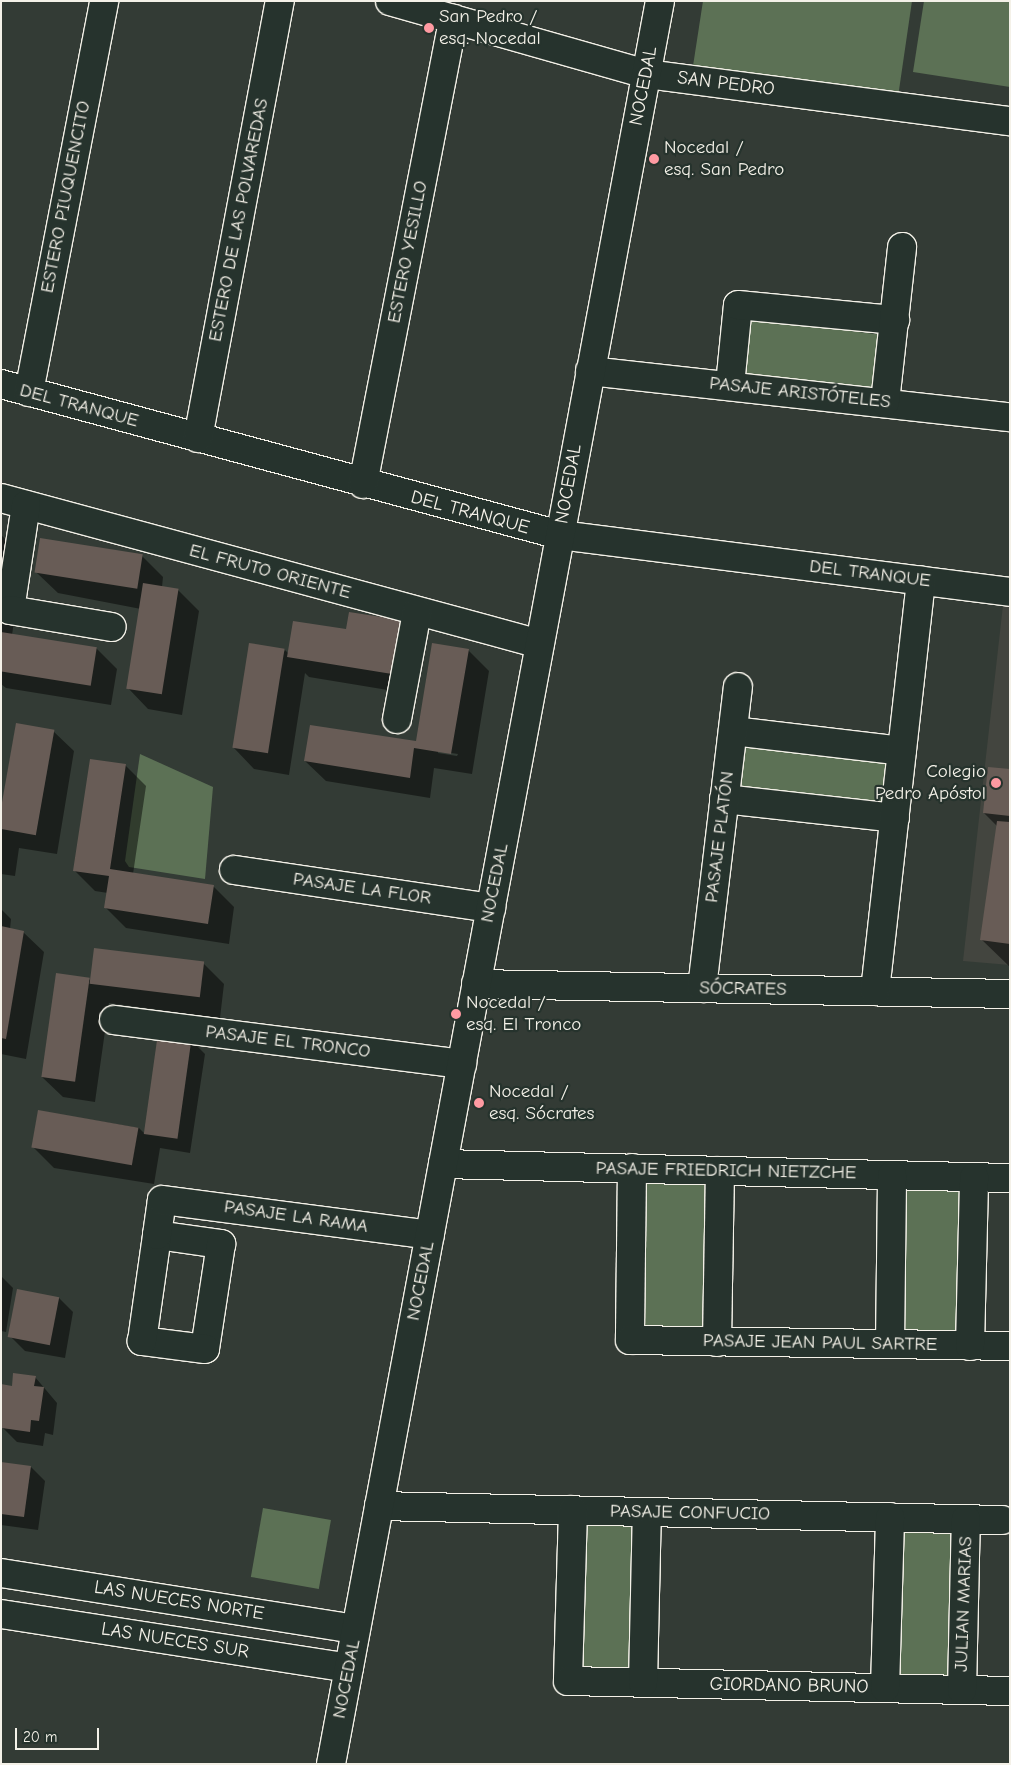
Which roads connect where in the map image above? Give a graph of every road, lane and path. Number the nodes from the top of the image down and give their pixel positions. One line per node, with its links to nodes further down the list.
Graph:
1 (104, 1): 13 (street, ESTERO PIUQUENCITO)
2 (280, 1): 16 (street, ESTERO DE LAS POLVAREDAS)
3 (390, 1): 5 (street, SAN PEDRO)
4 (660, 1): 6 (street, NOCEDAL)
5 (453, 19): 6 (street, SAN PEDRO); 17 (street, ESTERO YESILLO)
6 (646, 74): 7 (street, SAN PEDRO); 10 (street, NOCEDAL)
7 (1010, 121)
8 (902, 247): 9 (street)
9 (895, 320): 12 (street); 14 (street)
10 (590, 371): 12 (street, PASAJE ARISTÓTELES); 19 (street, NOCEDAL)
11 (1, 384): 13 (street, DEL TRANQUE)
12 (730, 385): 14 (street, PASAJE ARISTÓTELES)
13 (29, 392): 16 (street, DEL TRANQUE)
14 (886, 402): 15 (street, PASAJE ARISTÓTELES)
15 (1010, 417)
16 (198, 438): 17 (street, DEL TRANQUE)
17 (363, 484): 19 (street, DEL TRANQUE)
18 (14, 502): 22 (street, EL FRUTO ORIENTE); 23 (street)
19 (560, 536): 20 (street, DEL TRANQUE); 24 (street, NOCEDAL)
20 (921, 581): 21 (street, DEL TRANQUE); 28 (street)
21 (1010, 592)
22 (417, 612): 24 (street, EL FRUTO ORIENTE); 26 (street)
23 (112, 627)
24 (540, 644): 32 (street, NOCEDAL)
25 (738, 686): 27 (street, PASAJE PLATÓN)
26 (397, 719)
27 (733, 731): 28 (street); 29 (street, PASAJE PLATÓN)
28 (902, 751): 30 (street)
29 (724, 799): 30 (street); 34 (street, PASAJE PLATÓN)
30 (895, 818): 35 (street)
31 (234, 870): 32 (street, PASAJE LA FLOR)
32 (491, 908): 33 (street, NOCEDAL)
33 (476, 984): 34 (street, SÓCRATES); 38 (street, NOCEDAL)
34 (702, 988): 35 (street, SÓCRATES)
35 (876, 991): 36 (street, SÓCRATES)
36 (1010, 994)
37 (114, 1020): 38 (street, PASAJE EL TRONCO)
38 (462, 1064): 39 (street, NOCEDAL)
39 (443, 1164): 40 (street, PASAJE FRIEDRICH NIETZCHE); 46 (street, NOCEDAL)
40 (632, 1168): 41 (street, PASAJE FRIEDRICH NIETZCHE); 47 (street, PASAJE JEAN PAUL SARTRE)
41 (720, 1171): 42 (street, PASAJE FRIEDRICH NIETZCHE); 47 (street)
42 (892, 1175): 43 (street, PASAJE FRIEDRICH NIETZCHE); 48 (street)
43 (974, 1177): 44 (street, PASAJE FRIEDRICH NIETZCHE); 49 (street)
44 (1009, 1178)
45 (157, 1235): 46 (street, PASAJE LA RAMA)
46 (430, 1236): 51 (street, NOCEDAL)
47 (717, 1342): 48 (street, PASAJE JEAN PAUL SARTRE)
48 (890, 1344): 49 (street, PASAJE JEAN PAUL SARTRE)
49 (970, 1346): 50 (street, PASAJE JEAN PAUL SARTRE)
50 (1010, 1346)
51 (379, 1506): 52 (street, PASAJE CONFUCIO); 59 (street, NOCEDAL)
52 (573, 1510): 53 (street, PASAJE CONFUCIO); 61 (street, GIORDANO BRUNO)
53 (647, 1512): 54 (street, PASAJE CONFUCIO); 61 (street)
54 (890, 1517): 55 (street, PASAJE CONFUCIO); 62 (street)
55 (966, 1519): 56 (street, PASAJE CONFUCIO); 63 (street, JULIAN MARIAS)
56 (1002, 1520)
57 (1, 1573): 59 (street, LAS NUECES NORTE)
58 (1, 1614): 60 (street, LAS NUECES SUR)
59 (356, 1629): 60 (street, NOCEDAL)
60 (348, 1668): 65 (street, NOCEDAL)
61 (643, 1683): 62 (street, GIORDANO BRUNO)
62 (886, 1688): 63 (street, GIORDANO BRUNO)
63 (962, 1690): 64 (street, GIORDANO BRUNO)
64 (1010, 1691)
65 (330, 1764)

